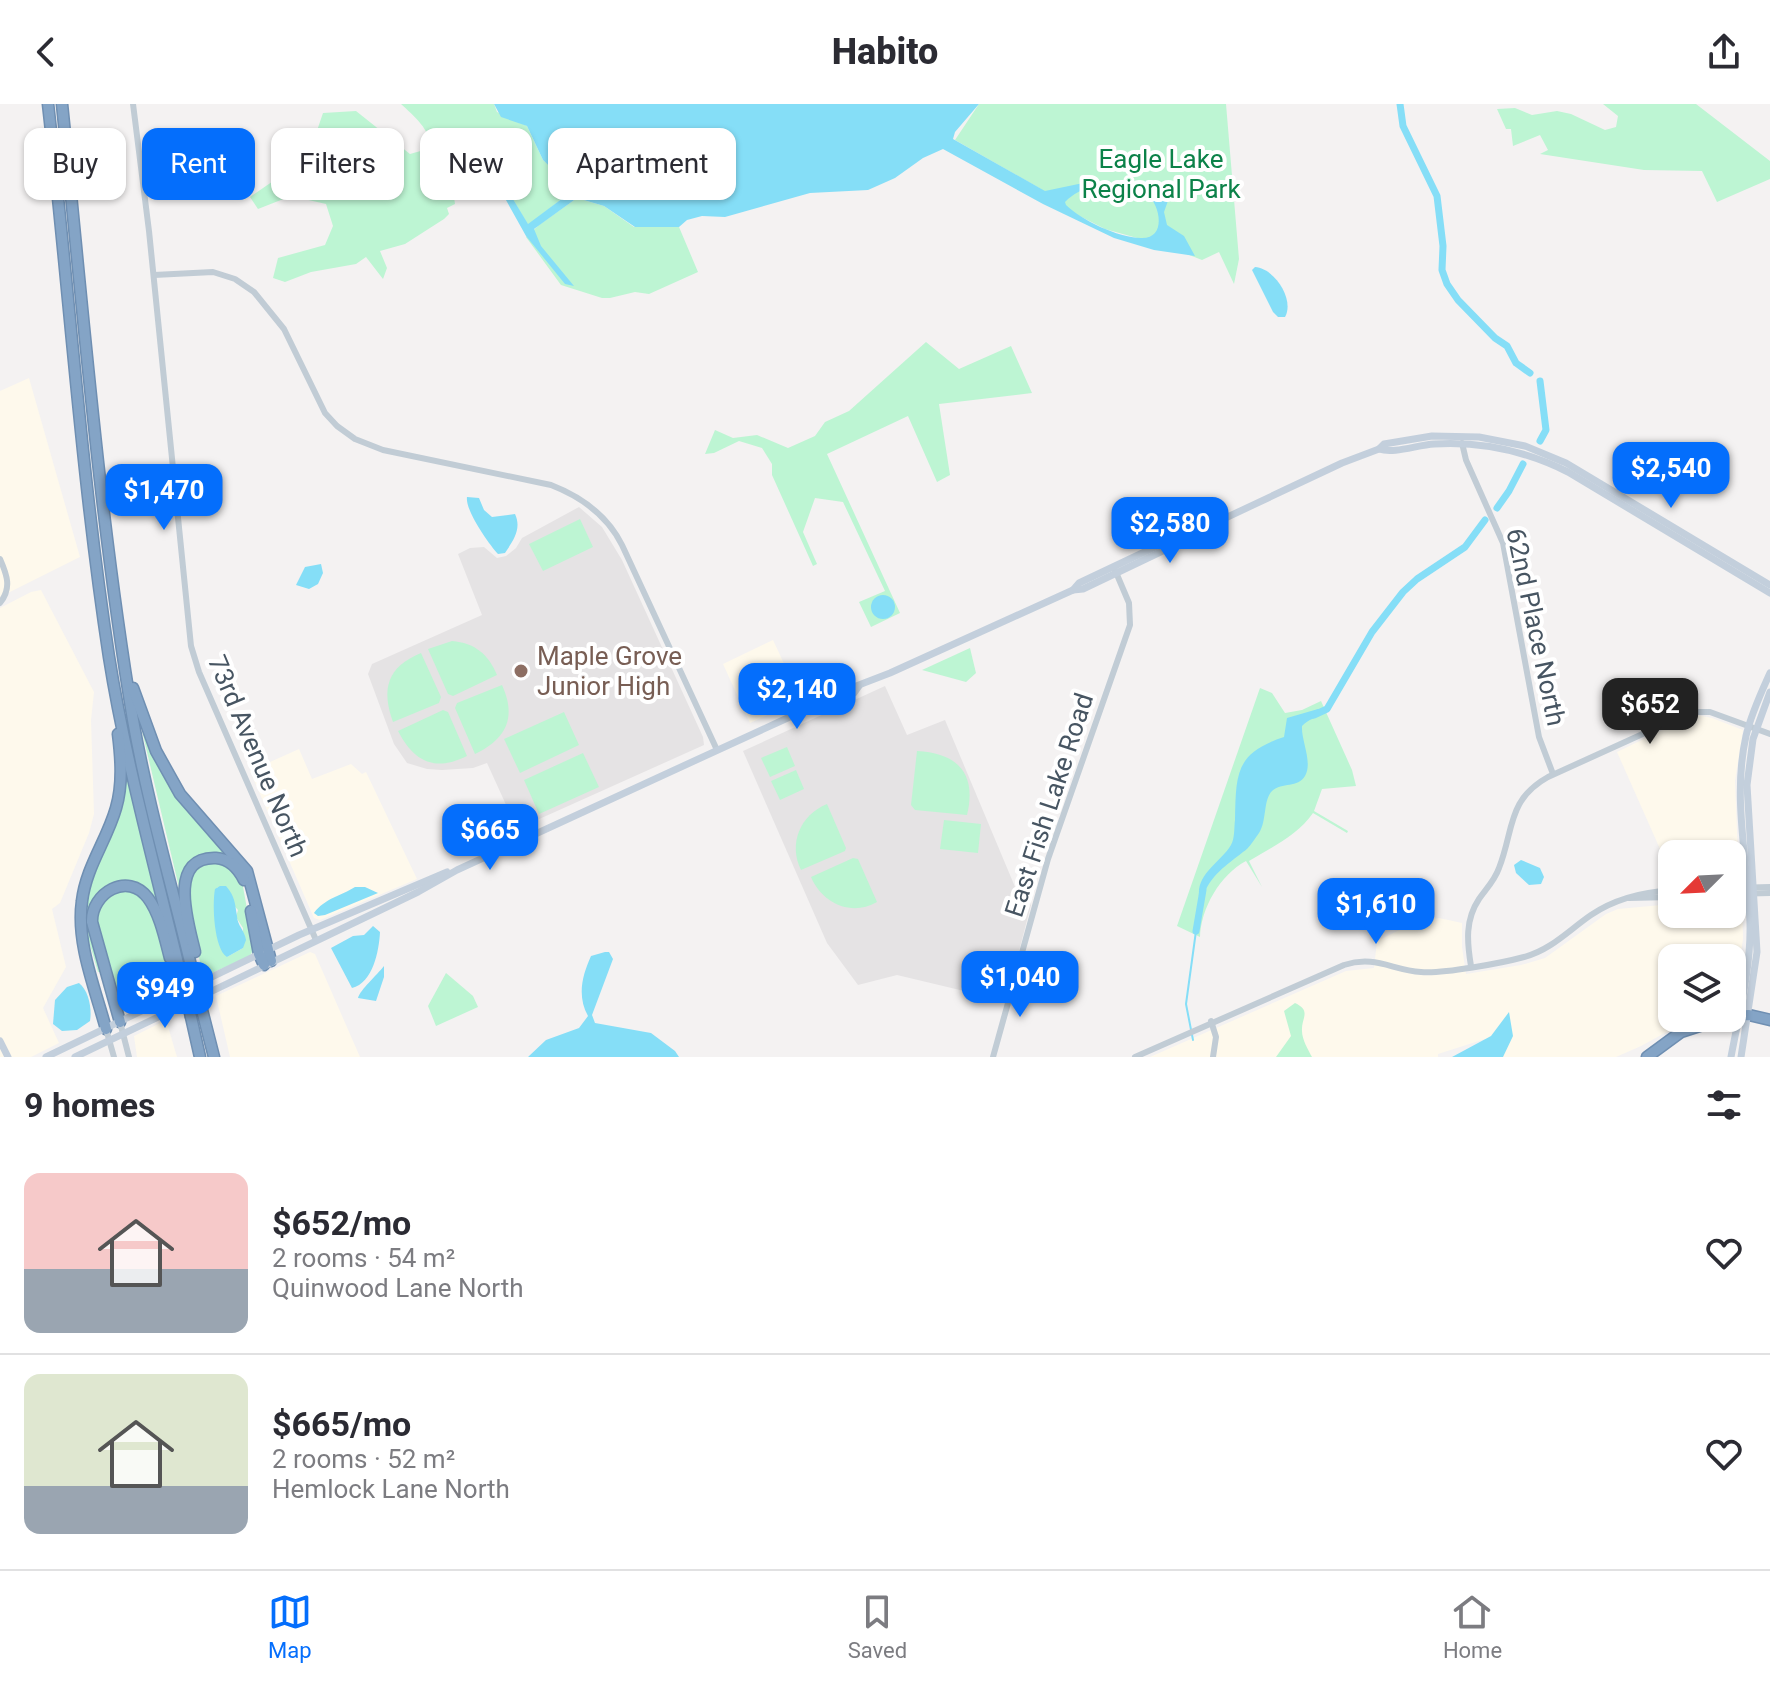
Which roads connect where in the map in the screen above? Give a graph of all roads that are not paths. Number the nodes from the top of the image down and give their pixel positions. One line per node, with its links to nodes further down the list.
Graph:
1 (48, 104): 13 (highway)
2 (62, 104): 15 (highway)
3 (133, 104): 4 (street, 73rd Avenue North)
4 (154, 275): 19 (street); 30 (street, 73rd Avenue North)
5 (1462, 440): 6 (main road); 7 (main road); 9 (main road); 20 (street, 62nd Place North)
6 (1643, 517): 7 (main road); 11 (main road)
7 (1704, 545): 10 (main road)
8 (0, 559): 12 (street)
9 (1115, 570): 19 (main road); 57 (street, East Fish Lake Road)
10 (1770, 585)
11 (1770, 595)
12 (0, 603)
13 (110, 660): 35 (highway); 41 (highway)
14 (1770, 673): 17 (main road)
15 (127, 676): 32 (highway); 34 (highway)
16 (1770, 692): 17 (main road)
17 (1752, 728): 18 (street); 20 (street); 25 (main road)
18 (1770, 734)
19 (717, 750): 21 (main road)
20 (1553, 774): 33 (street)
21 (457, 870): 30 (main road); 31 (main road)
22 (1770, 887): 25 (street)
23 (1746, 890): 25 (street)
24 (1658, 891): 29 (street)
25 (1751, 891): 26 (street); 27 (street); 36 (main road)
26 (1746, 892)
27 (1770, 893)
28 (1658, 897): 29 (street)
29 (1629, 898): 33 (street)
30 (311, 930): 31 (street, 73rd Avenue North); 32 (main road)
31 (316, 940): 32 (main road)
32 (265, 958): 34 (highway); 40 (main road); 46 (main road)
33 (1471, 966): 39 (street)
34 (196, 974): 56 (highway, bridge)
35 (178, 977): 40 (highway); 55 (highway, bridge)
36 (1746, 993)
37 (1746, 1016): 38 (highway)
38 (1770, 1020)
39 (1211, 1021): 58 (street); 59 (street)
40 (120, 1022): 41 (main road); 46 (street)
41 (106, 1029): 48 (street); 51 (main road)
42 (1681, 1032): 60 (highway)
43 (1691, 1032): 61 (highway)
44 (1736, 1032): 62 (main road)
45 (1740, 1032): 49 (main road)
46 (123, 1033): 48 (main road); 54 (street)
47 (0, 1041): 50 (main road)
48 (109, 1041): 52 (main road); 53 (street)
49 (1741, 1056)
50 (8, 1057)
51 (46, 1057)
52 (75, 1057)
53 (114, 1057)
54 (129, 1057)
55 (199, 1057)
56 (214, 1057)
57 (993, 1057)
58 (1135, 1057)
59 (1213, 1057)
60 (1647, 1057)
61 (1655, 1057)
62 (1731, 1057)

